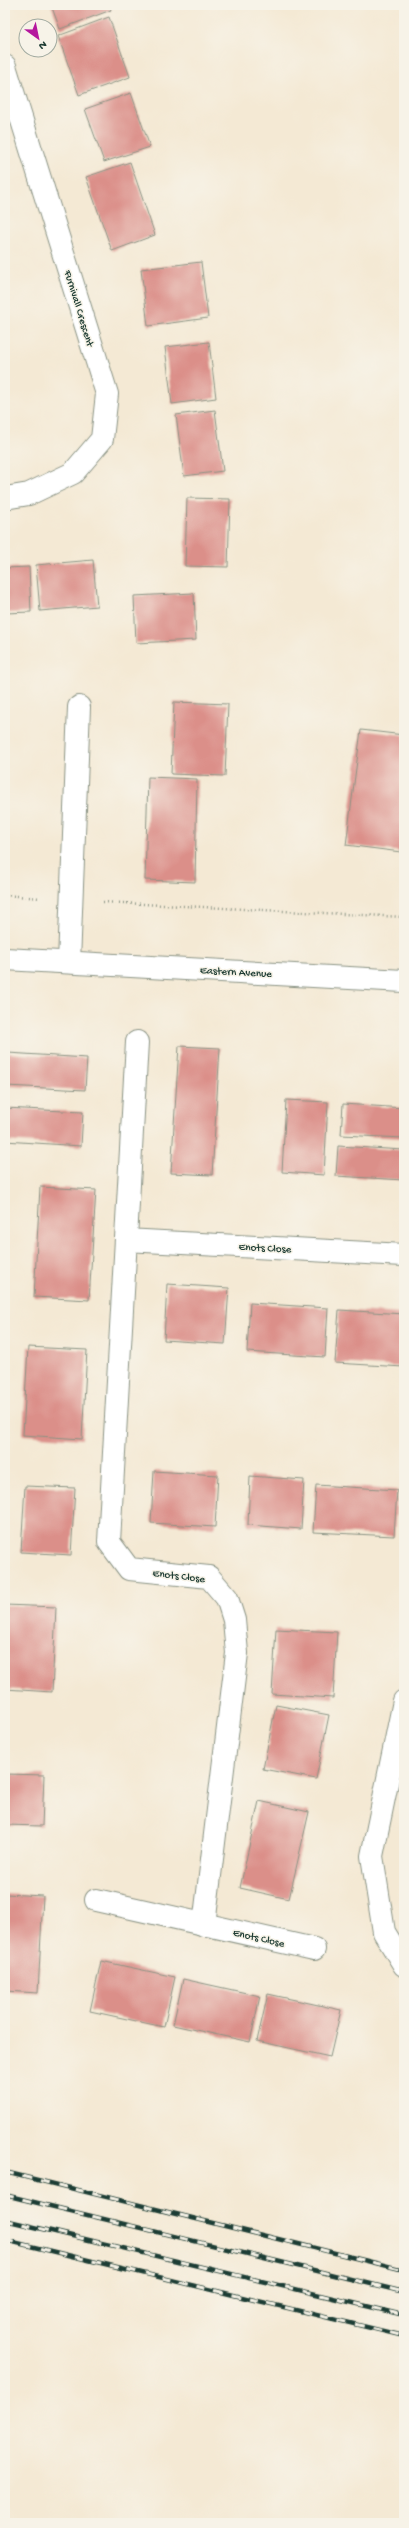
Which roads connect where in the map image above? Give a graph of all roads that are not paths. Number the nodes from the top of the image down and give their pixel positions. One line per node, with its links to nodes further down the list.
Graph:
1 (5, 66): 2 (main road, Furnivall Crescent)
2 (5, 498)
3 (79, 707): 5 (main road)
4 (5, 959): 5 (main road, Eastern Avenue)
5 (69, 962): 6 (main road, Eastern Avenue)
6 (404, 981)
7 (137, 1042): 8 (main road, Enots Close)
8 (126, 1240): 9 (main road, Enots Close); 12 (main road, Enots Close)
9 (404, 1254)
10 (404, 1701): 14 (main road)
11 (96, 1900): 12 (main road, Enots Close)
12 (204, 1925): 13 (main road, Enots Close)
13 (314, 1949)
14 (404, 1965)

